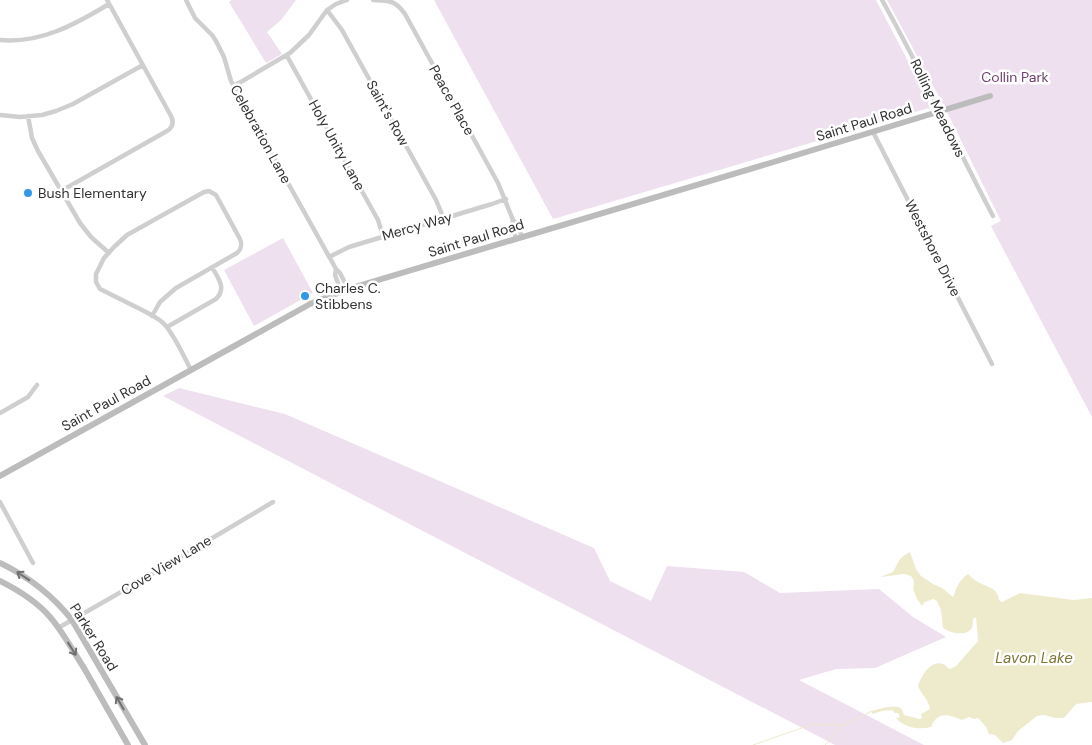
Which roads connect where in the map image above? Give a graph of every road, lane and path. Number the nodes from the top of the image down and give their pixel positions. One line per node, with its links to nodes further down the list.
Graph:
1 (186, 0): 10 (street, Celebration Lane)
2 (347, 0): 6 (street)
3 (373, 0): 17 (street, Peace Place)
4 (882, 0): 12 (street, Rolling Meadows)
5 (108, 2): 7 (street); 9 (street)
6 (327, 10): 8 (street); 19 (street, Saint's Row)
7 (0, 40)
8 (287, 56): 10 (street); 20 (street, Holy Unity Lane)
9 (143, 65): 14 (street); 16 (street)
10 (234, 86): 23 (street, Celebration Lane)
11 (990, 96): 12 (street, Saint Paul Road)
12 (940, 111): 15 (street, Saint Paul Road); 18 (street, Rolling Meadows)
13 (0, 114): 14 (street)
14 (28, 116): 16 (street)
15 (872, 132): 21 (street, Saint Paul Road); 28 (street, Westshore Drive)
16 (61, 191): 22 (street)
17 (506, 198): 19 (street, Mercy Way); 21 (street, Peace Place)
18 (993, 216)
19 (444, 219): 20 (street, Mercy Way)
20 (383, 236): 23 (street, Mercy Way)
21 (519, 238): 25 (street, Saint Paul Road)
22 (109, 252): 24 (street); 26 (street)
23 (329, 257): 25 (street, Celebration Lane)
24 (212, 267): 26 (street); 27 (street)
25 (345, 290): 29 (street, Saint Paul Road)
26 (152, 316): 27 (street)
27 (167, 327): 29 (street)
28 (992, 364)
29 (190, 370): 32 (street, Saint Paul Road)
30 (37, 385): 31 (street)
31 (0, 413)
32 (0, 476)
33 (0, 502): 36 (street)
34 (273, 502): 38 (street, Cove View Lane)
35 (0, 563): 38 (street, Parker Road, one-way to 35)
36 (33, 563)
37 (0, 581): 39 (street, Parker Road)
38 (72, 620): 39 (street, Cove View Lane); 41 (street, Parker Road, one-way to 38)
39 (58, 628): 40 (street, Parker Road, one-way to 40)
40 (128, 745)
41 (145, 745)

